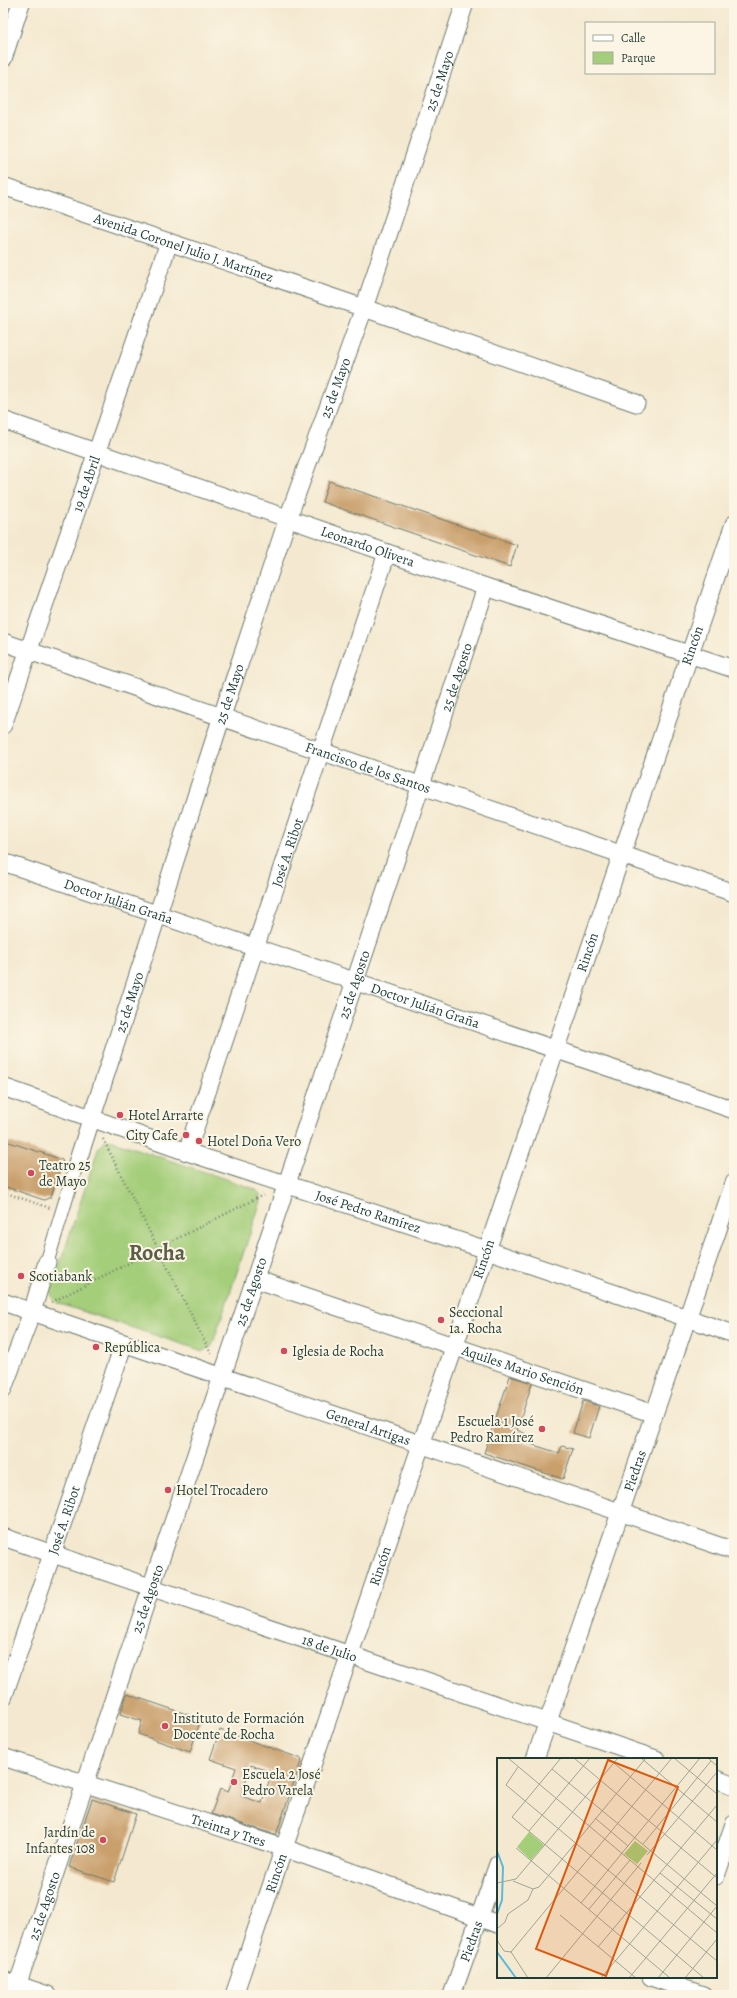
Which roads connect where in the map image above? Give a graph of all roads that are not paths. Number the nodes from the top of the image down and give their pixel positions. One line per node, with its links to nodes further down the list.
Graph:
1 (22, 3): 3 (street)
2 (465, 3): 6 (street, 25 de Mayo)
3 (3, 59)
4 (3, 186): 5 (street, Avenida Coronel Julio J. Martínez)
5 (169, 242): 6 (street, Avenida Coronel Julio J. Martínez); 9 (street, 19 de Abril)
6 (364, 308): 7 (street, Avenida Coronel Julio J. Martínez); 10 (street, 25 de Mayo)
7 (636, 403)
8 (3, 420): 9 (street, Leonardo Olivera)
9 (96, 452): 10 (street, Leonardo Olivera); 15 (street, 19 de Abril)
10 (288, 518): 12 (street, Leonardo Olivera); 18 (street, 25 de Mayo)
11 (734, 524): 16 (street, Rincón)
12 (387, 553): 13 (street, Leonardo Olivera); 20 (street, José A. Ribot)
13 (486, 587): 16 (street, Leonardo Olivera); 21 (street, 25 de Agosto)
14 (3, 642): 15 (street, Francisco de los Santos)
15 (28, 651): 18 (street, Francisco de los Santos); 19 (street, 19 de Abril)
16 (689, 653): 17 (street, Leonardo Olivera); 22 (street, Rincón)
17 (734, 669)
18 (222, 716): 20 (street, Francisco de los Santos); 25 (street, 25 de Mayo)
19 (3, 725)
20 (321, 751): 21 (street, Francisco de los Santos); 26 (street, José A. Ribot)
21 (421, 785): 22 (street, Francisco de los Santos); 27 (street, 25 de Agosto)
22 (620, 853): 24 (street, Francisco de los Santos); 28 (street, Rincón)
23 (3, 862): 25 (street, Doctor Julián Graña)
24 (734, 893)
25 (159, 915): 26 (street, Doctor Julián Graña); 31 (street, 25 de Mayo)
26 (256, 948): 27 (street, Doctor Julián Graña); 32 (street, José A. Ribot)
27 (355, 982): 28 (street, Doctor Julián Graña); 34 (street, 25 de Agosto)
28 (554, 1050): 30 (street, Doctor Julián Graña); 36 (street, Rincón)
29 (3, 1087): 31 (street, José Pedro Ramírez)
30 (734, 1110)
31 (92, 1117): 32 (street, José Pedro Ramírez); 33 (street, 25 de Mayo)
32 (187, 1152): 34 (street, José Pedro Ramírez)
33 (77, 1164): 37 (street, 25 de Mayo)
34 (287, 1183): 36 (street, José Pedro Ramírez); 38 (street, 25 de Agosto)
35 (734, 1183): 41 (street, Piedras)
36 (487, 1250): 41 (street, José Pedro Ramírez); 44 (street, Rincón)
37 (47, 1262): 40 (street, 25 de Mayo)
38 (255, 1279): 44 (street, Aquiles Mario Sención); 45 (street, 25 de Agosto)
39 (3, 1302): 40 (street, General Artigas)
40 (32, 1312): 43 (street, General Artigas); 46 (street, 25 de Mayo)
41 (688, 1318): 42 (street, José Pedro Ramírez); 47 (street, Piedras)
42 (734, 1334)
43 (124, 1343): 45 (street, General Artigas); 52 (street, José A. Ribot)
44 (455, 1346): 47 (street, Aquiles Mario Sención); 48 (street, Rincón)
45 (223, 1376): 48 (street, General Artigas); 53 (street, 25 de Agosto)
46 (3, 1389)
47 (654, 1414): 49 (street, Piedras)
48 (420, 1445): 49 (street, General Artigas); 54 (street, Rincón)
49 (620, 1513): 51 (street, General Artigas); 56 (street, Piedras)
50 (3, 1537): 52 (street, 18 de Julio)
51 (734, 1551)
52 (52, 1553): 53 (street, 18 de Julio); 55 (street, José A. Ribot)
53 (150, 1586): 54 (street, 18 de Julio); 61 (street, 25 de Agosto)
54 (349, 1654): 56 (street, 18 de Julio); 64 (street, Rincón)
55 (3, 1698)
56 (548, 1722): 58 (street, Piedras); 59 (street, 18 de Julio)
57 (3, 1757): 61 (street, Treinta y Tres)
58 (535, 1758)
59 (653, 1758)
60 (717, 1779): 62 (street)
61 (83, 1784): 64 (street, Treinta y Tres); 70 (street, 25 de Agosto)
62 (734, 1786)
63 (734, 1824): 66 (street)
64 (284, 1848): 67 (street, Treinta y Tres); 73 (street, Rincón)
65 (497, 1867): 67 (street, Piedras)
66 (717, 1873)
67 (479, 1918): 68 (street, Treinta y Tres); 74 (street, Piedras)
68 (497, 1924)
69 (654, 1978): 71 (street)
70 (11, 1986): 72 (street)
71 (678, 1986): 75 (street)
72 (48, 1995)
73 (234, 1995)
74 (452, 1995)
75 (703, 1995)

